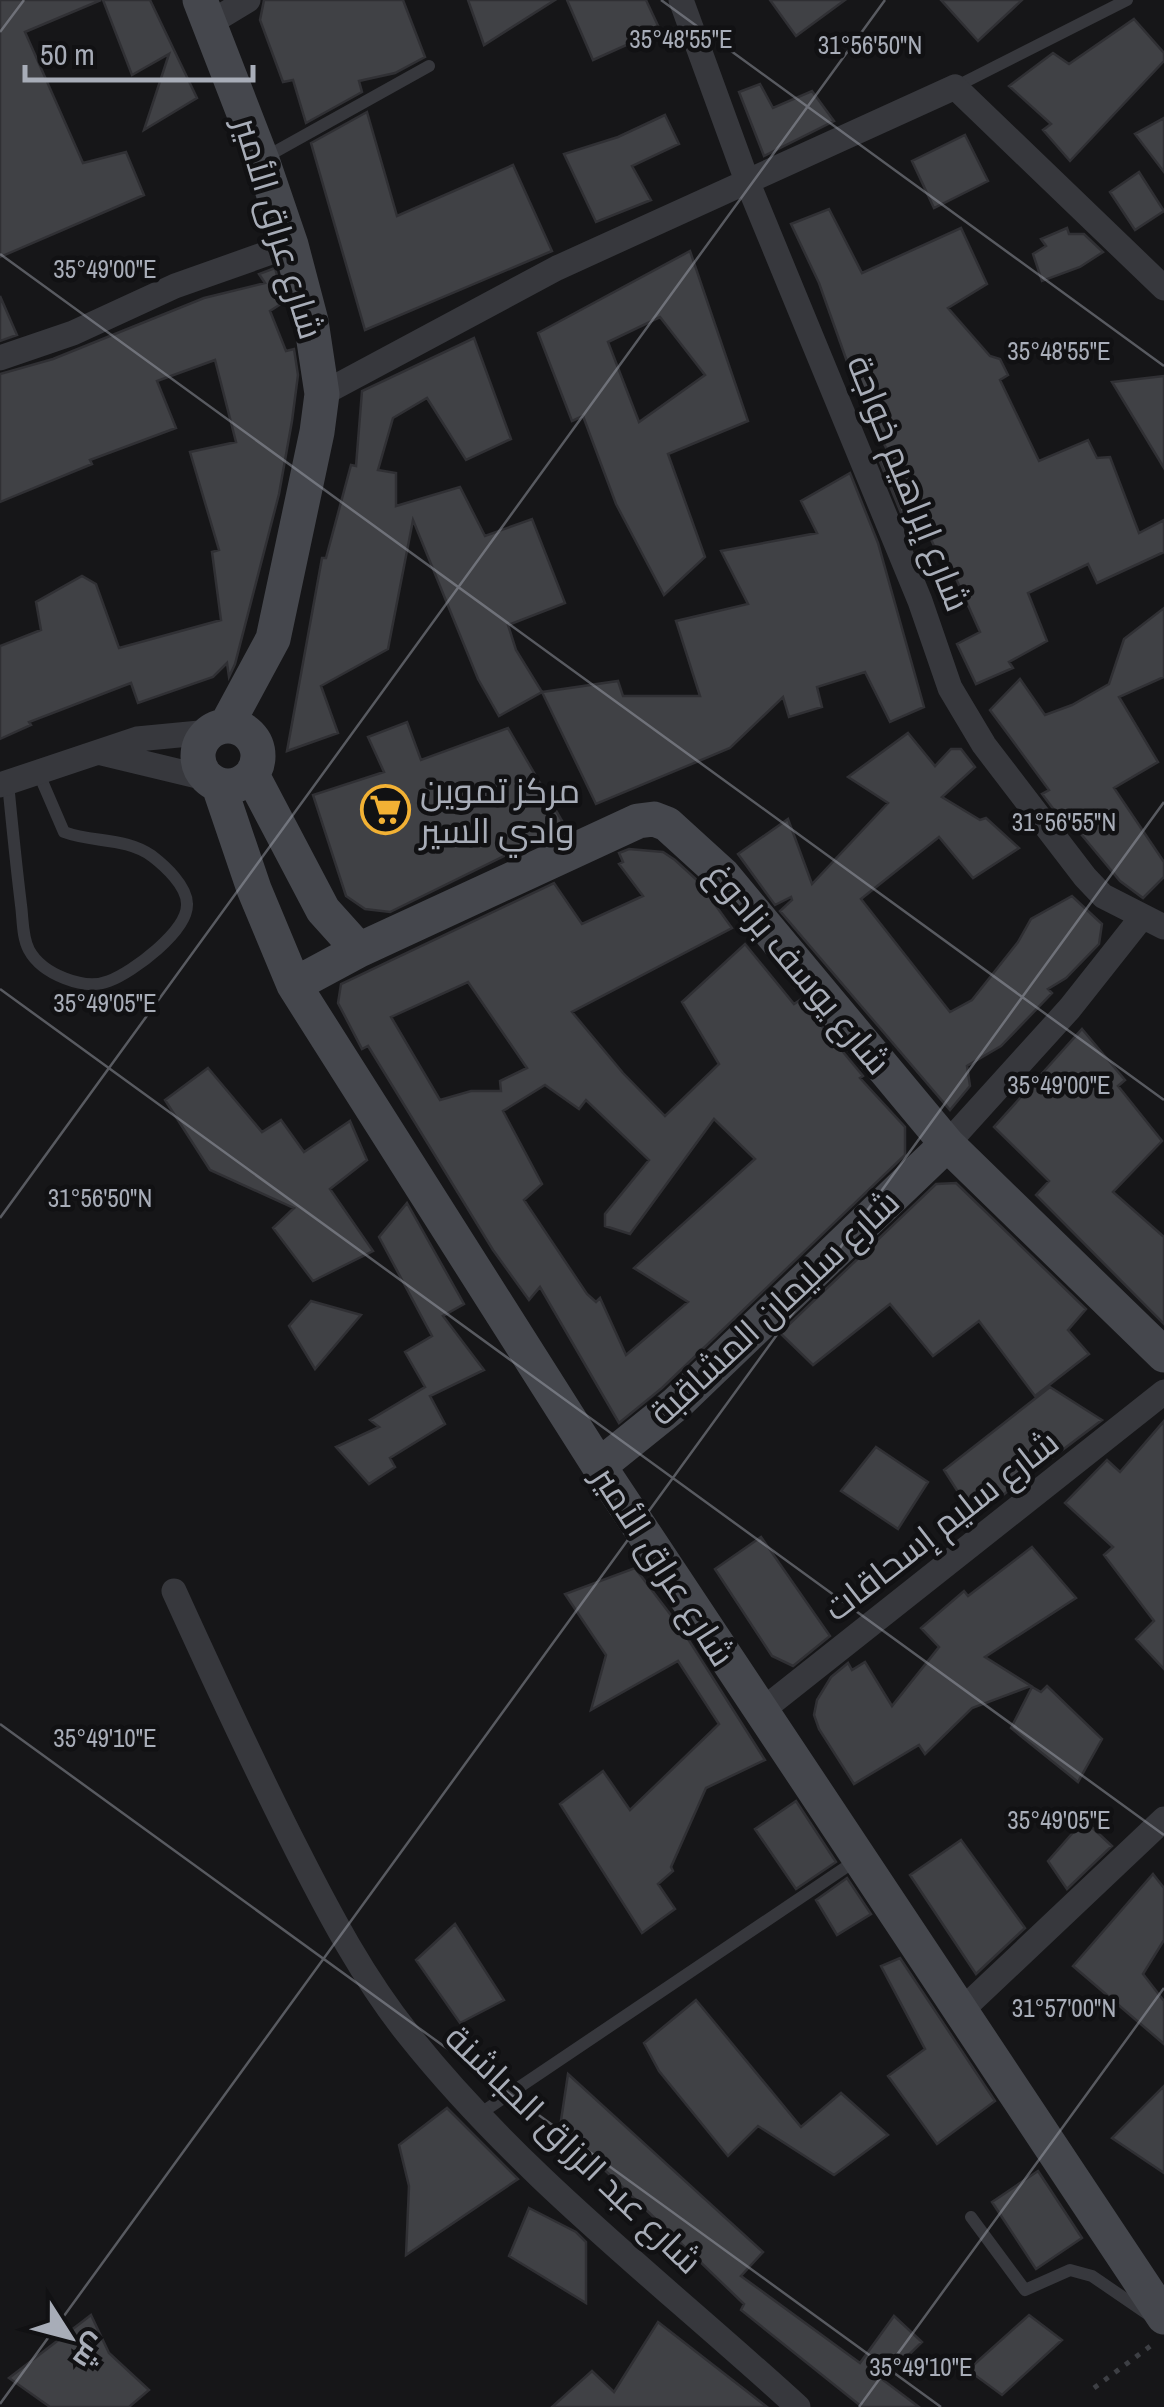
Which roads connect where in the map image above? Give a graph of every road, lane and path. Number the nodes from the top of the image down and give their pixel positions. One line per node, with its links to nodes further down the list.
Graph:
1 (248, 0): 4 (street)
2 (681, 0): 8 (street, شارع إبراهيم خواجة)
3 (1127, 0): 6 (lane)
4 (205, 12): 7 (main road, شارع عراق الأمير)
5 (429, 66): 7 (lane)
6 (955, 86): 8 (street); 10 (street)
7 (262, 160): 9 (main road, شارع عراق الأمير)
8 (747, 180): 12 (street); 18 (street, شارع إبراهيم خواجة)
9 (291, 246): 11 (street); 12 (main road, شارع عراق الأمير)
10 (1164, 288)
11 (0, 358)
12 (322, 394): 13 (main road, شارع عراق الأمير)
13 (229, 732): 14 (street); 16 (main road); 16 (main road)
14 (102, 753): 15 (street); 16 (street)
15 (39, 774): 17 (street); 17 (lane)
16 (226, 780): 19 (main road); 20 (main road, شارع عراق الأمير)
17 (4, 784)
18 (1153, 922): 21 (street)
19 (360, 950): 20 (main road); 21 (main road, شارع يوسف بزادوغ)
20 (294, 985): 24 (main road, شارع عراق الأمير)
21 (947, 1144): 22 (main road, شارع يوسف بزادوغ); 24 (main road, شارع سليمان المشاقبة)
22 (1164, 1355)
23 (1164, 1392): 26 (street, شارع سليم إسحاقات)
24 (598, 1466): 26 (main road, شارع عراق الأمير)
25 (174, 1591): 30 (street, شارع عبد الرزاق الحباشنة)
26 (760, 1712): 28 (main road, شارع عراق الأمير)
27 (1164, 1819): 29 (street)
28 (858, 1860): 29 (main road, شارع عراق الأمير); 30 (lane)
29 (961, 2011): 32 (main road, شارع عراق الأمير)
30 (478, 2115): 36 (street, شارع عبد الرزاق الحباشنة)
31 (971, 2217): 33 (lane)
32 (1164, 2316)
33 (1164, 2324)
34 (1164, 2337): 35 (path)
35 (1094, 2388)
36 (798, 2407)

